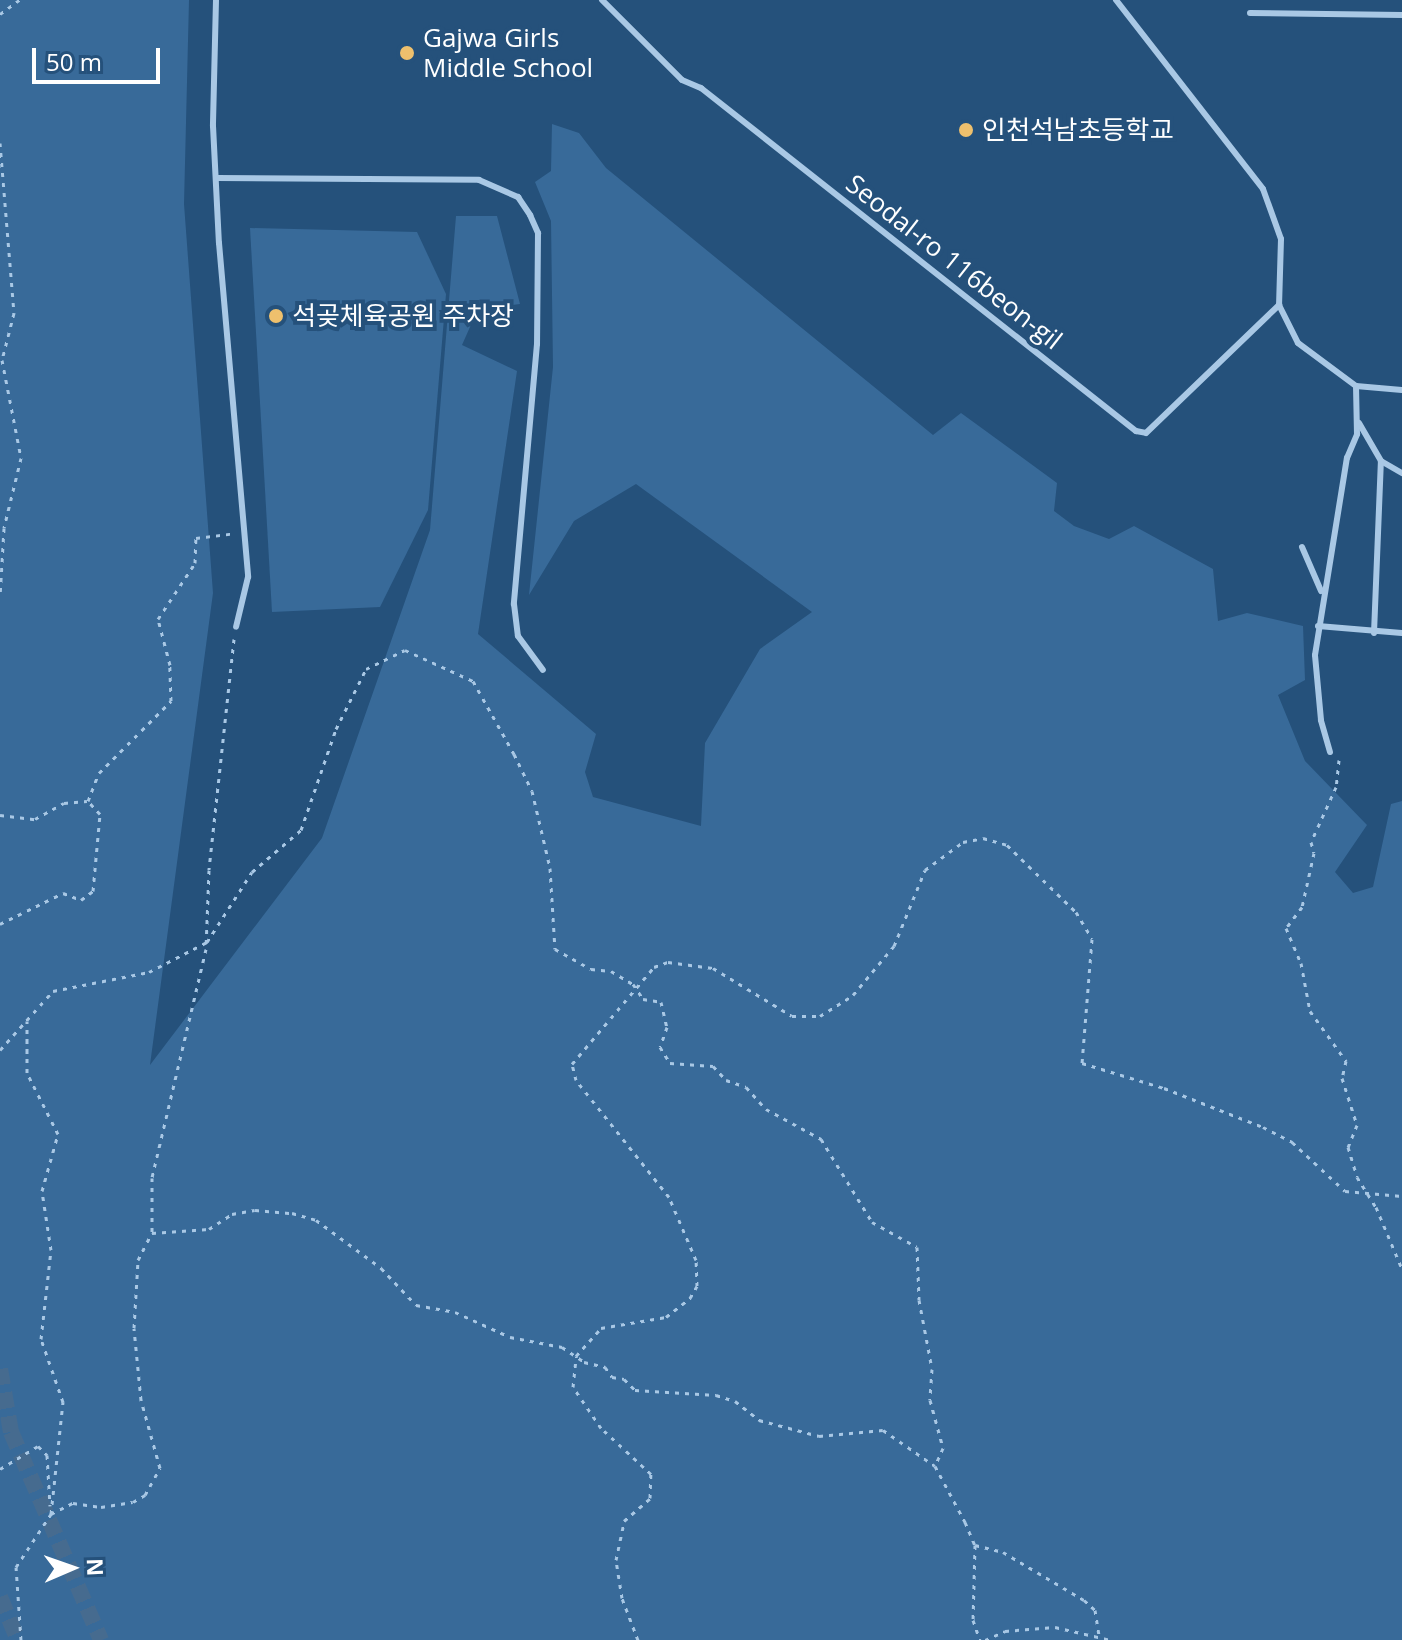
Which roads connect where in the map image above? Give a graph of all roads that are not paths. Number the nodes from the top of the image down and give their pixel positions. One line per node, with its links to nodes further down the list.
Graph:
1 (216, 0): 6 (lane)
2 (602, 0): 7 (lane, Seodal-ro 116beon-gil)
3 (1116, 0): 7 (lane)
4 (1250, 13): 5 (lane)
5 (1402, 15)
6 (217, 178): 16 (lane); 19 (lane)
7 (1279, 305): 8 (lane)
8 (1356, 386): 9 (lane); 10 (lane)
9 (1402, 390)
10 (1358, 420): 11 (lane); 14 (lane)
11 (1381, 461): 12 (lane); 17 (lane)
12 (1402, 473)
13 (1302, 547): 14 (lane)
14 (1322, 593): 15 (lane)
15 (1318, 626): 17 (lane); 20 (lane)
16 (236, 627)
17 (1374, 633): 18 (lane)
18 (1402, 633)
19 (543, 670)
20 (1330, 752)

